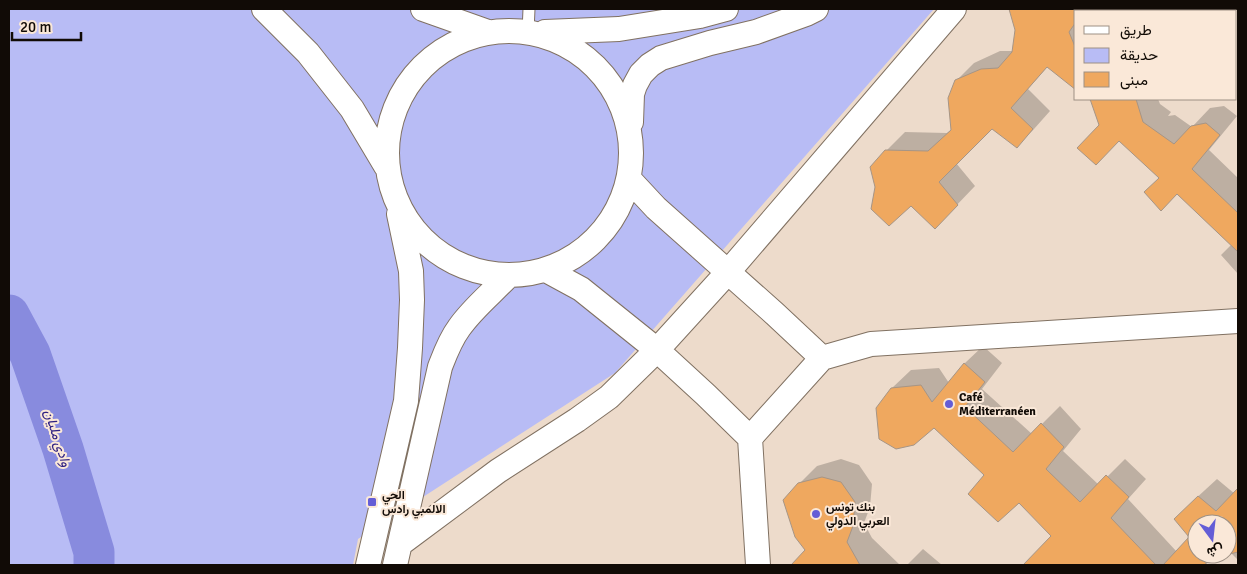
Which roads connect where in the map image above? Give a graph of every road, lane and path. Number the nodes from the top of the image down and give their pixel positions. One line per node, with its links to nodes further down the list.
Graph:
1 (264, 9): 9 (street)
2 (424, 9): 7 (street)
3 (726, 9): 6 (street)
4 (816, 9): 8 (street)
5 (954, 9): 13 (street)
6 (530, 24): 7 (street); 8 (street)
7 (488, 32): 9 (street)
8 (631, 136): 10 (street)
9 (386, 166): 11 (street)
10 (629, 179): 12 (street); 13 (street)
11 (398, 207): 14 (street); 20 (street)
12 (546, 270): 14 (street); 16 (street)
13 (728, 272): 16 (street); 17 (street)
14 (508, 276): 19 (street)
15 (1238, 321): 17 (street)
16 (657, 350): 18 (street); 19 (street)
17 (822, 358): 18 (street)
18 (750, 438): 21 (street)
19 (398, 554)
20 (368, 565)
21 (758, 565)

